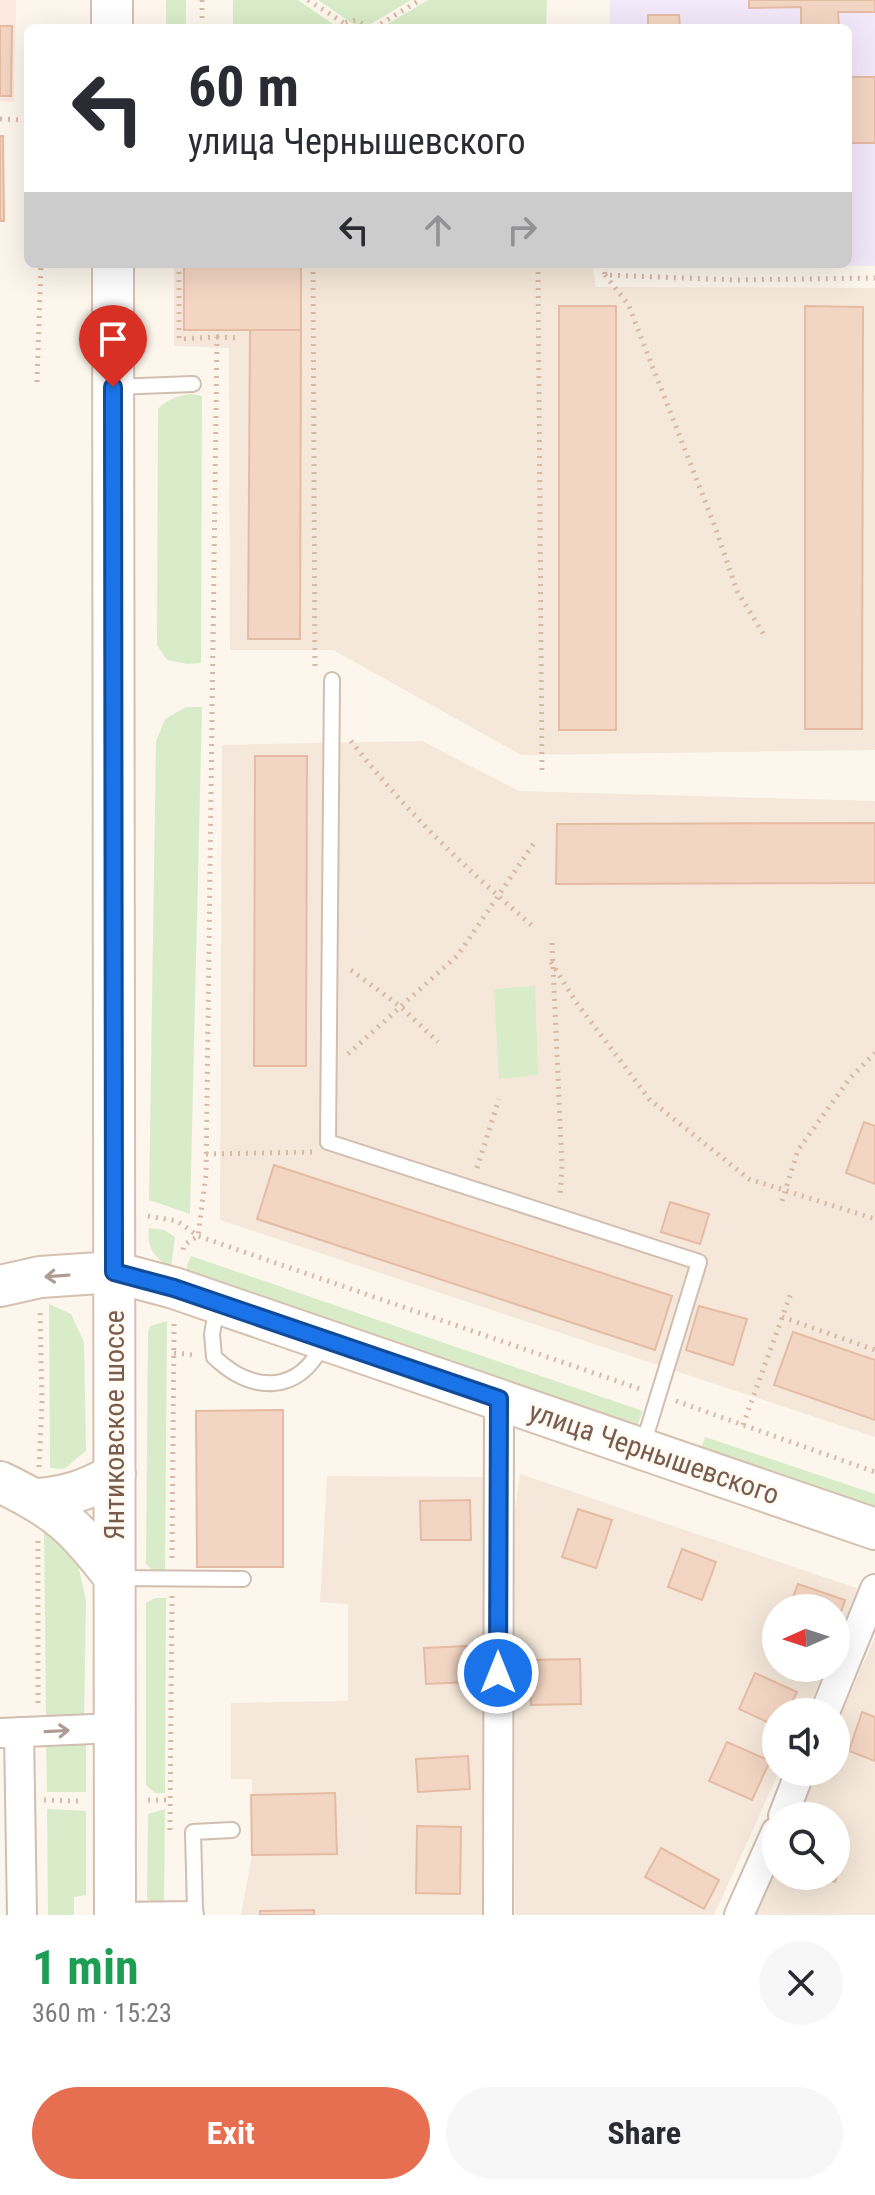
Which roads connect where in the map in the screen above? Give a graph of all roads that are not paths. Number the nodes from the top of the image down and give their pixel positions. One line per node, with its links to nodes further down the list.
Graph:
1 (112, 0): 2 (main road)
2 (112, 24)
3 (113, 268): 5 (main road, Янтиковское шоссе)
4 (193, 384): 5 (lane)
5 (113, 387): 7 (main road, Янтиковское шоссе)
6 (332, 680): 12 (lane)
7 (114, 1272): 8 (main road, one-way to 8); 9 (main road, улица Чернышевского); 13 (main road, Янтиковское шоссе)
8 (0, 1286)
9 (217, 1303): 10 (main road, улица Чернышевского); 10 (lane)
10 (324, 1340): 11 (main road, улица Чернышевского)
11 (499, 1399): 12 (main road, улица Чернышевского); 28 (street)
12 (642, 1449): 16 (main road, улица Чернышевского)
13 (115, 1474): 15 (main road); 17 (main road, Янтиковское шоссе)
14 (0, 1482): 15 (main road)
15 (37, 1499): 17 (main road)
16 (875, 1529)
17 (115, 1578): 18 (lane); 21 (main road, Янтиковское шоссе)
18 (243, 1579)
19 (875, 1589): 20 (street)
20 (831, 1698)
21 (115, 1728): 22 (street, one-way to 21); 27 (main road, Янтиковское шоссе)
22 (9, 1733): 24 (street); 24 (street)
23 (232, 1830): 26 (lane)
24 (12, 1835)
25 (762, 1863): 29 (street)
26 (196, 1912): 27 (lane)
27 (115, 1913)
28 (498, 1915)
29 (739, 1915)

